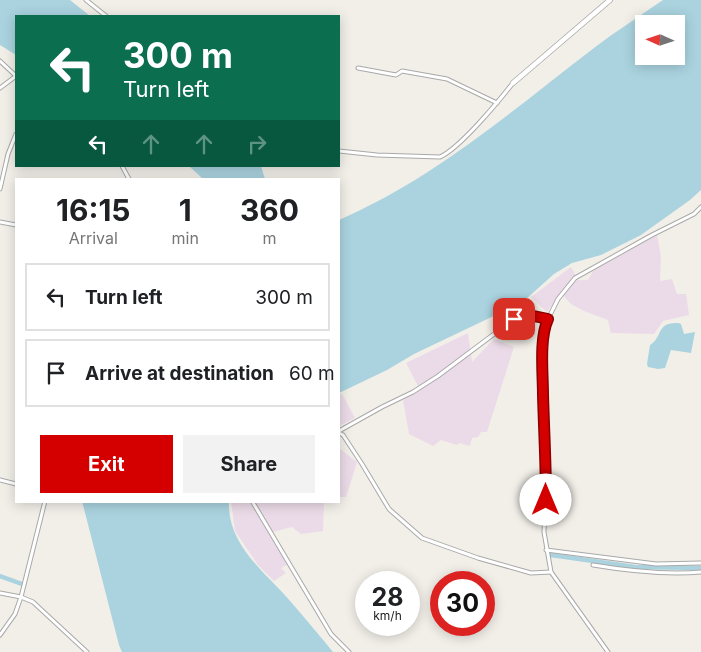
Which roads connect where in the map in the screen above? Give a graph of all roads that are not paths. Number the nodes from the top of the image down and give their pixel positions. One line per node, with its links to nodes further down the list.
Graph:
1 (86, 0): 3 (street)
2 (610, 0): 8 (street)
3 (105, 15)
4 (0, 61): 6 (street)
5 (358, 68): 10 (street)
6 (15, 75)
7 (15, 77): 9 (street)
8 (513, 83): 10 (street)
9 (0, 88)
10 (497, 103): 12 (street)
11 (15, 136): 13 (street)
12 (340, 151)
13 (0, 189)
14 (701, 207): 17 (street)
15 (0, 222): 16 (street)
16 (15, 225)
17 (548, 319): 18 (street); 24 (street)
18 (340, 431)
19 (340, 433): 27 (street)
20 (0, 480): 21 (street)
21 (15, 484)
22 (44, 503): 30 (street)
23 (253, 503): 33 (street)
24 (546, 550): 25 (street); 27 (street)
25 (701, 563)
26 (593, 565): 28 (street)
27 (551, 572): 34 (street)
28 (701, 572)
29 (0, 593): 30 (street)
30 (21, 597): 31 (street); 32 (street)
31 (0, 636)
32 (86, 652)
33 (348, 652)
34 (608, 652)

